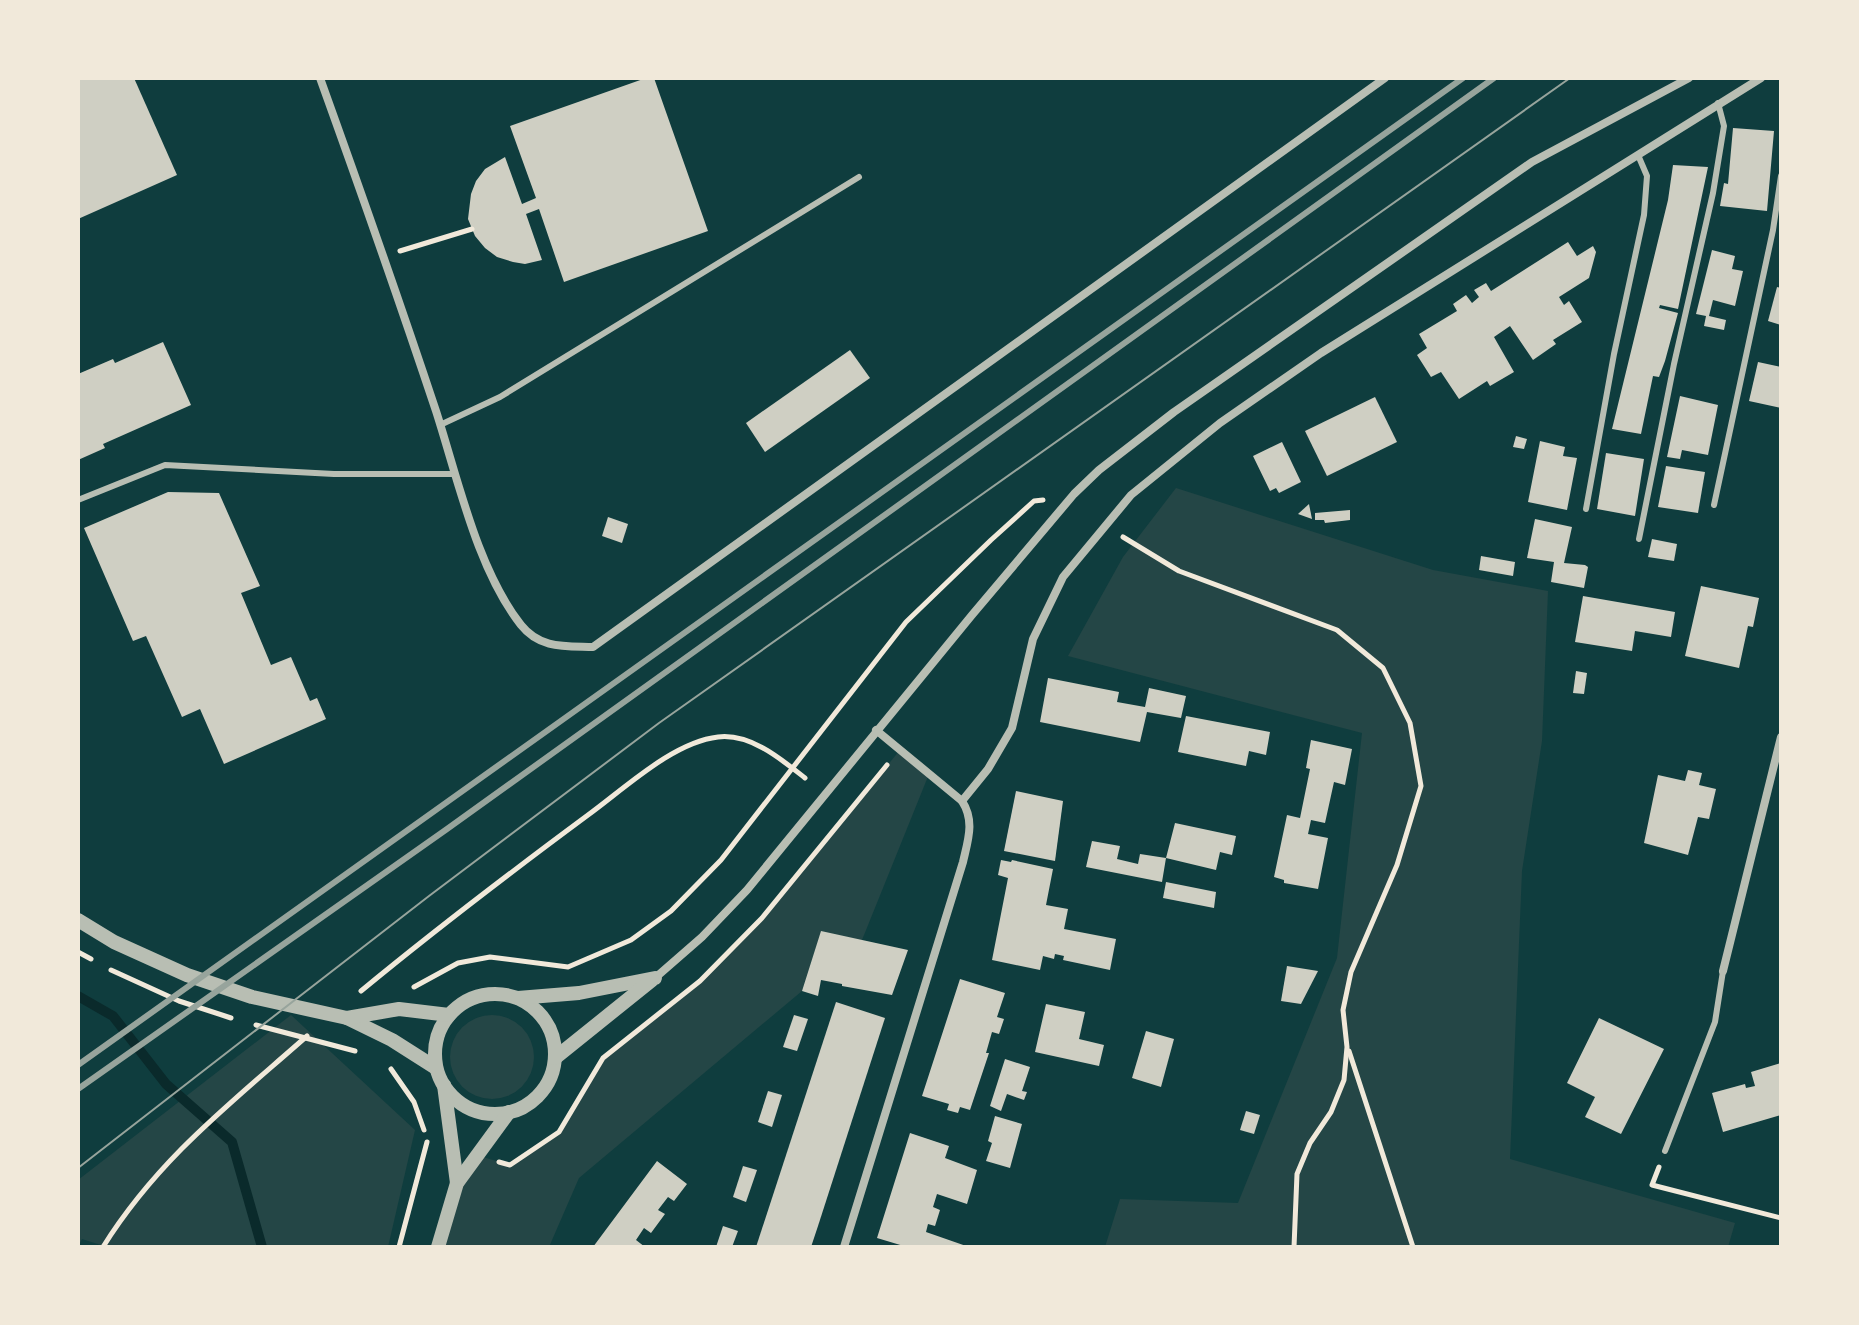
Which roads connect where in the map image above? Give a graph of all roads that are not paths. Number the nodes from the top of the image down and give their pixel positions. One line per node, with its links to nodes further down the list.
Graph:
1 (320, 78): 9 (street)
2 (1385, 78): 10 (street)
3 (1689, 78): 15 (street)
4 (1761, 78): 5 (street)
5 (1718, 103): 6 (street); 14 (lane)
6 (1638, 155): 13 (lane); 17 (street)
7 (1781, 176): 12 (lane)
8 (859, 177): 9 (lane)
9 (440, 425): 10 (street)
10 (455, 474): 11 (lane)
11 (78, 500)
12 (1714, 505)
13 (1586, 509)
14 (1639, 539)
15 (876, 730): 17 (street); 20 (street)
16 (1781, 737): 19 (street)
17 (962, 801): 31 (street)
18 (78, 920): 23 (street)
19 (1723, 971): 28 (lane)
20 (655, 978): 21 (street); 24 (street)
21 (518, 998): 22 (street); 24 (street)
22 (449, 1015): 23 (street); 25 (street)
23 (347, 1018): 25 (street)
24 (555, 1058): 27 (street)
25 (436, 1068): 26 (street)
26 (444, 1085): 27 (street); 29 (street)
27 (509, 1112): 29 (street)
28 (1665, 1151)
29 (457, 1183): 30 (street)
30 (438, 1247)
31 (844, 1247)

